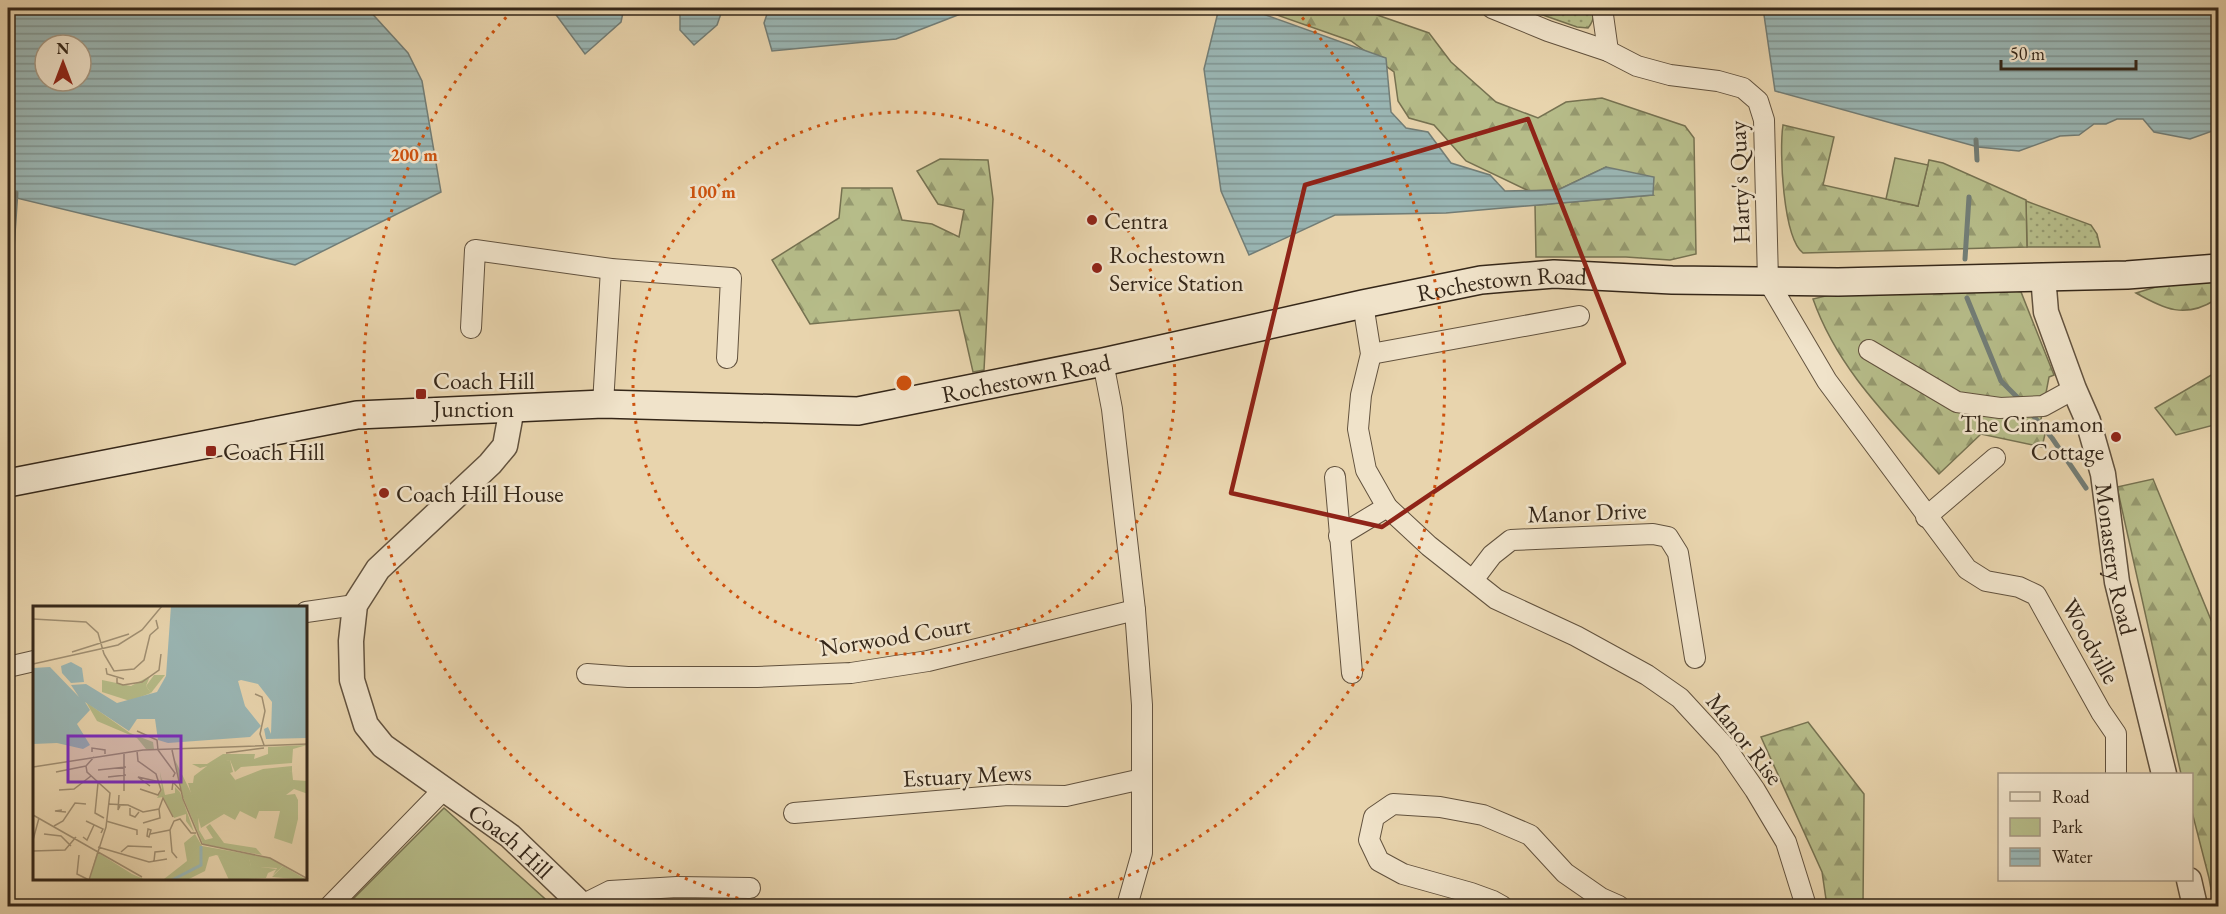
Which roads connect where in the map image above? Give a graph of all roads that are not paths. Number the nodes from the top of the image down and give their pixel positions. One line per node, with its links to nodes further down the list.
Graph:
1 (1492, 8): 3 (street, Harty's Quay)
2 (1602, 8): 3 (street)
3 (1608, 51): 7 (street, Harty's Quay)
4 (2218, 268): 6 (main road, Rochestown Road)
5 (611, 269): 10 (street); 13 (street); 16 (street)
6 (2043, 276): 7 (main road, Rochestown Road); 15 (street, Monastery Road)
7 (1768, 281): 8 (main road, Rochestown Road); 22 (street, Woodville)
8 (1363, 304): 12 (street); 14 (main road, Rochestown Road)
9 (1579, 315): 12 (street)
10 (471, 328)
11 (1869, 350): 15 (street)
12 (1371, 354): 21 (street, Manor Rise)
13 (727, 358)
14 (1104, 362): 16 (main road, Rochestown Road); 26 (street)
15 (2074, 389): 34 (street, Monastery Road)
16 (603, 404): 17 (main road, Rochestown Road)
17 (512, 408): 20 (main road, Rochestown Road); 25 (street, Coach Hill)
18 (1995, 458): 22 (street)
19 (1335, 477): 23 (street)
20 (8, 483)
21 (1387, 507): 23 (street); 24 (street, Manor Rise)
22 (1926, 517): 33 (street, Woodville)
23 (1339, 536): 31 (street)
24 (1473, 580): 28 (street, Manor Drive); 45 (street, Manor Rise)
25 (355, 604): 27 (street); 36 (street, Coach Hill)
26 (1135, 610): 32 (street, Norwood Court); 35 (street)
27 (308, 612)
28 (1695, 658)
29 (33, 661): 30 (street)
30 (8, 667)
31 (1352, 673)
32 (587, 674)
33 (2116, 773)
34 (2164, 773)
35 (1142, 779): 37 (street, Estuary Mews); 42 (street)
36 (444, 789): 40 (street); 41 (street, Coach Hill)
37 (794, 813)
38 (2189, 881): 46 (street)
39 (750, 888): 41 (street)
40 (330, 906)
41 (583, 906)
42 (1127, 906)
43 (1502, 906): 44 (street)
44 (1619, 906)
45 (1806, 906)
46 (2195, 906)

